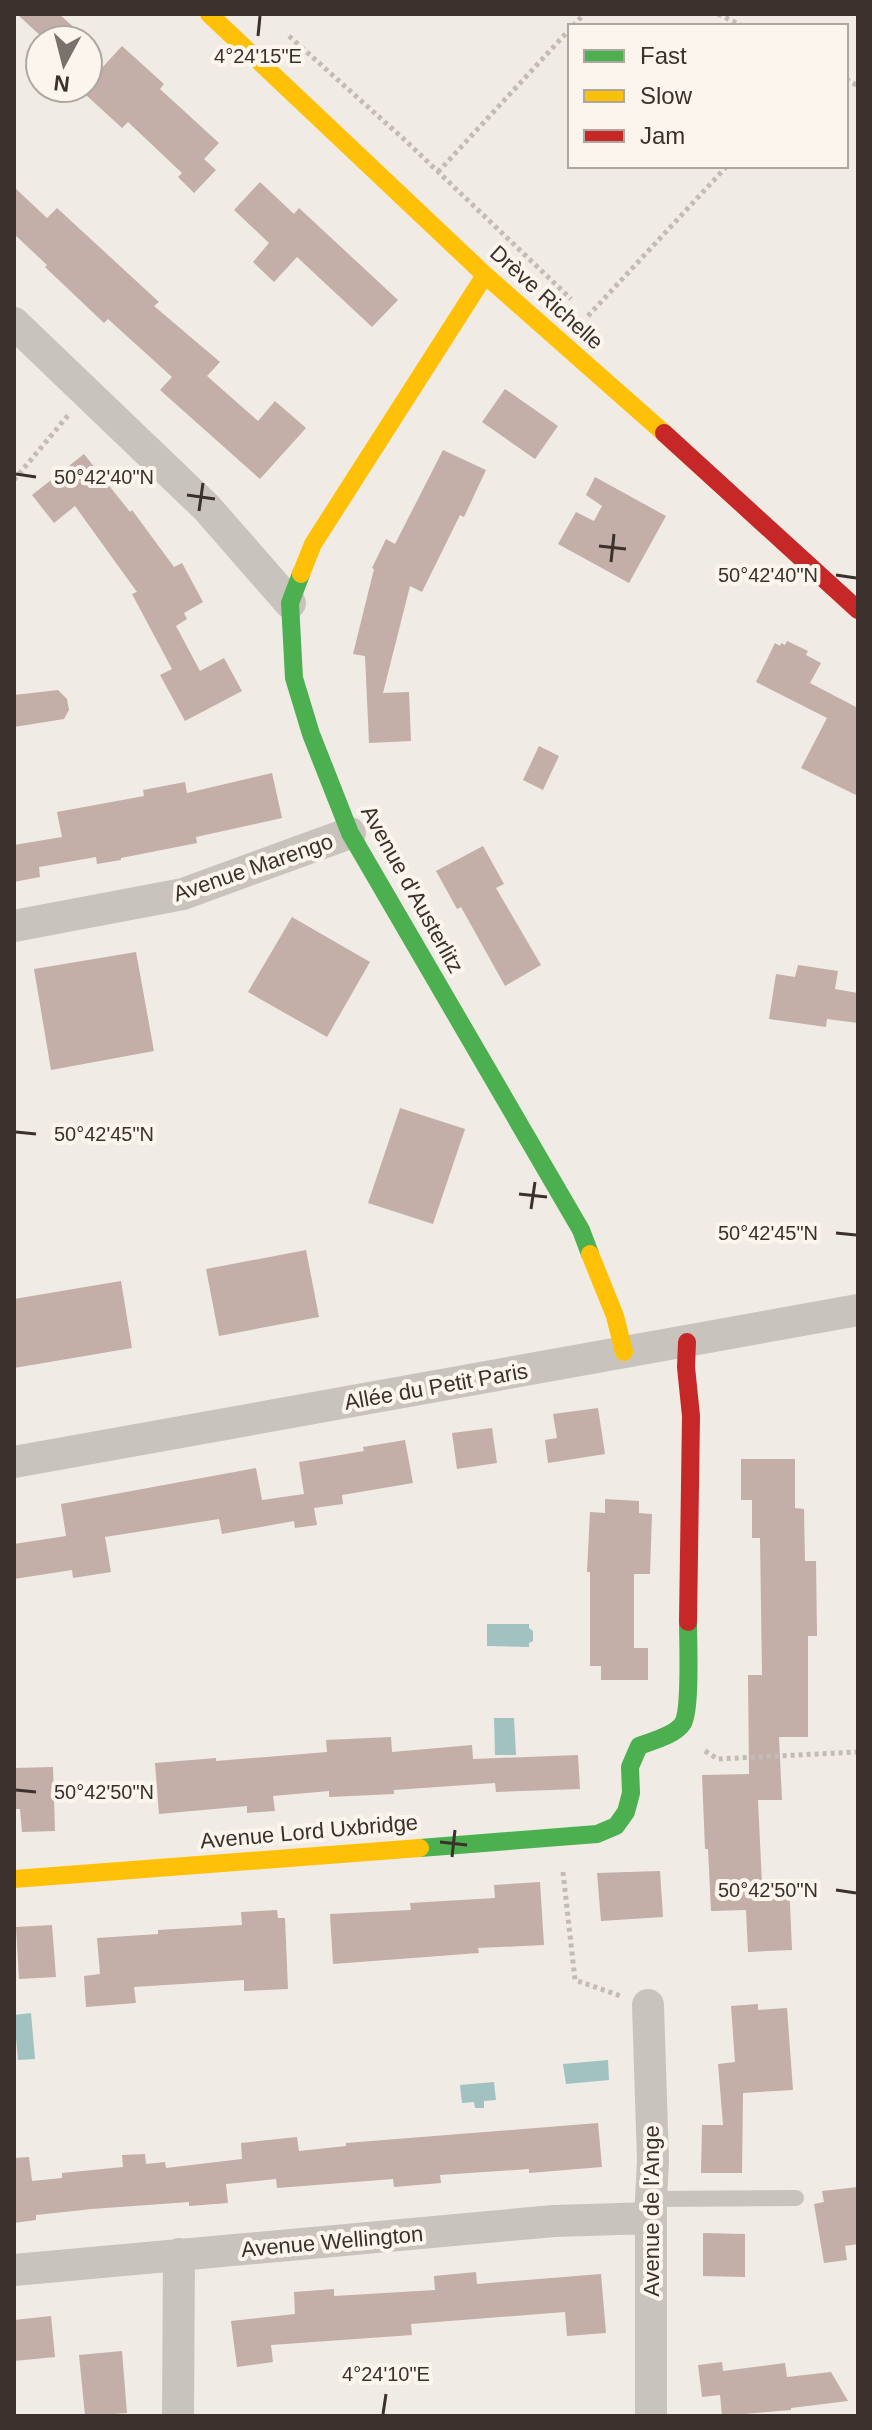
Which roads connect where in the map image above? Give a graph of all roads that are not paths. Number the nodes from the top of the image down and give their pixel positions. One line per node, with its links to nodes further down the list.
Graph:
1 (209, 14): 2 (street, Drève Richelle)
2 (485, 275): 4 (street, Avenue d'Austerlitz); 5 (street, Drève Richelle)
3 (14, 323): 4 (street)
4 (290, 603): 6 (street, Avenue d'Austerlitz)
5 (858, 610)
6 (350, 833): 7 (street, Avenue Marengo); 10 (street, Avenue d'Austerlitz)
7 (14, 926)
8 (858, 1310): 9 (street, Allée du Petit Paris)
9 (687, 1342): 10 (street, Allée du Petit Paris); 12 (street, Avenue Lord Uxbridge)
10 (624, 1352): 11 (street, Allée du Petit Paris)
11 (14, 1462)
12 (14, 1879)
13 (648, 2005): 15 (street, Avenue de l'Ange)
14 (796, 2198): 15 (lane)
15 (651, 2208): 16 (street, Avenue Wellington); 19 (street, Avenue de l'Ange)
16 (179, 2254): 17 (street, Avenue Wellington); 18 (street)
17 (14, 2270)
18 (178, 2416)
19 (651, 2416)

